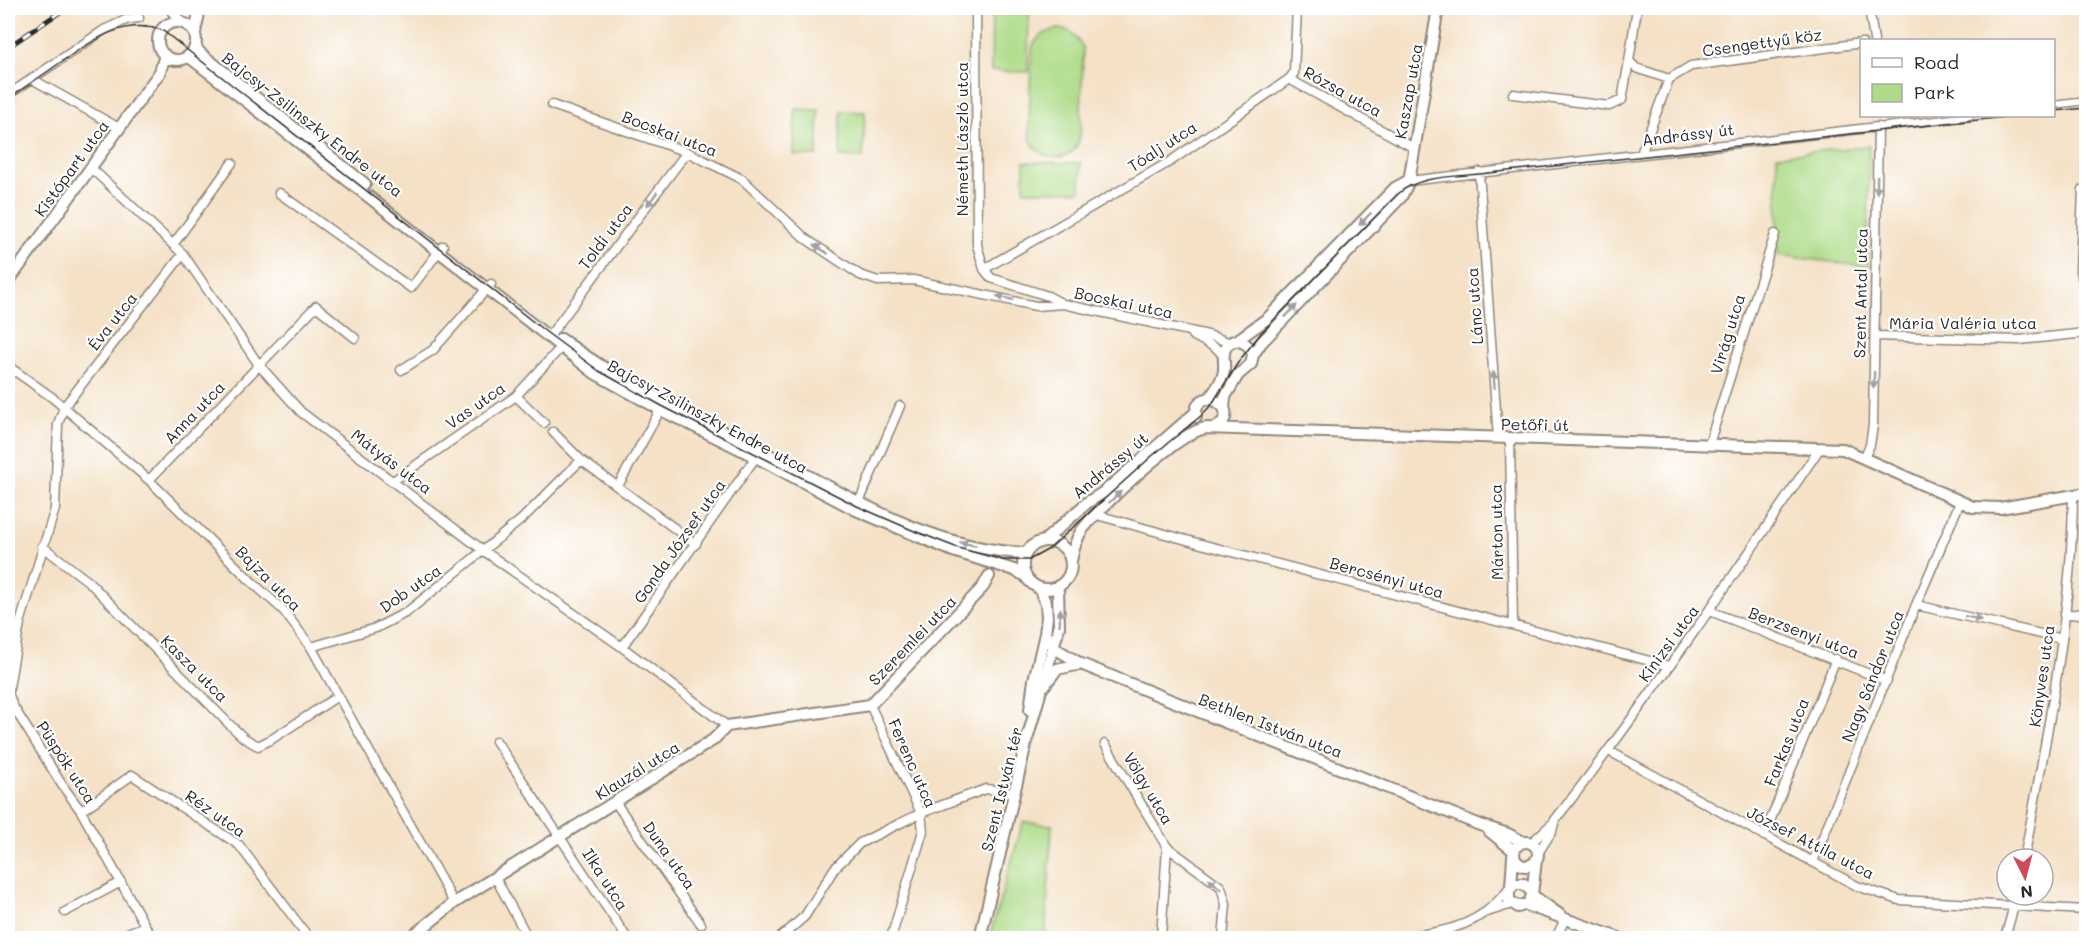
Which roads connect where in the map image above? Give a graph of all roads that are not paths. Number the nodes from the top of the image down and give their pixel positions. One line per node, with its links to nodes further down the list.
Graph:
1 (171, 8): 9 (street); 10 (street)
2 (200, 8): 11 (street)
3 (976, 8): 43 (street, Németh László utca)
4 (1297, 8): 20 (street)
5 (1438, 8): 30 (street, Kaszap utca)
6 (1637, 8): 17 (street)
7 (1869, 8): 12 (street)
8 (139, 18): 19 (street)
9 (180, 22): 10 (street); 11 (street)
10 (167, 25): 15 (street)
11 (195, 33): 14 (street)
12 (1874, 39)
13 (1860, 43): 21 (street, Csengettyű köz)
14 (195, 46): 16 (street); 41 (street, Bajcsy-Zsilinszky Endre utca)
15 (165, 55): 16 (street); 18 (street, Kistópart utca)
16 (183, 58): 18 (street, Kistópart utca); 41 (street, Bajcsy-Zsilinszky Endre utca)
17 (1629, 61): 21 (street); 22 (street)
18 (160, 72): 29 (street, Kistópart utca)
19 (32, 79): 23 (street); 29 (street)
20 (1289, 79): 30 (street, Rózsa utca); 43 (street, Tóalj utca)
21 (1669, 79): 32 (street)
22 (1513, 94)
23 (8, 95)
24 (2086, 101): 26 (street)
25 (552, 105): 31 (street, Bocskai utca)
26 (2055, 105)
27 (1962, 117): 28 (street, Andrássy út)
28 (1878, 127): 32 (street, Andrássy út); 51 (street, Szent Antal utca, one-way to 51)
29 (119, 128): 34 (street, Kistópart utca)
30 (1414, 148): 36 (street, Kaszap utca)
31 (687, 152): 47 (street, Bocskai utca, one-way to 31); 50 (street, Toldi utca, one-way to 50)
32 (1641, 154): 35 (street, Andrássy út)
33 (232, 163): 40 (street)
34 (90, 167): 40 (street, Mátyás utca); 44 (street, Kistópart utca)
35 (1479, 172): 36 (street, Andrássy út); 72 (street, Lánc utca, one-way to 35)
36 (1408, 181): 53 (street, Andrássy út, one-way to 53); 55 (street, one-way to 36)
37 (2082, 189): 46 (street)
38 (279, 193): 41 (street)
39 (1775, 234): 74 (street, Virág utca)
40 (173, 245): 42 (street, Mátyás utca)
41 (441, 248): 45 (street, Bajcsy-Zsilinszky Endre utca)
42 (183, 254): 57 (street, Mátyás utca); 65 (street, Éva utca)
43 (984, 269): 47 (street, Bocskai utca)
44 (8, 282)
45 (489, 286): 50 (street, Bajcsy-Zsilinszky Endre utca); 59 (street)
46 (2086, 292)
47 (1063, 304): 48 (street, Bocskai utca)
48 (1178, 330): 53 (street, Bocskai utca); 56 (street, Bocskai utca)
49 (2086, 333): 51 (street, Mária Valéria utca)
50 (550, 335): 54 (street, Bajcsy-Zsilinszky Endre utca)
51 (1875, 336): 77 (street, Szent Antal utca, one-way to 77)
52 (355, 338): 57 (street, Anna utca)
53 (1234, 342): 55 (street); 56 (street)
54 (564, 346): 61 (street, Vas utca); 63 (street, Bajcsy-Zsilinszky Endre utca)
55 (1253, 355): 60 (street)
56 (1224, 357): 60 (street); 62 (street)
57 (260, 365): 79 (street, Anna utca); 80 (street, Mátyás utca)
58 (8, 366): 65 (street, Bajza utca)
59 (401, 370)
60 (1243, 370): 66 (street)
61 (516, 396): 68 (street); 80 (street, Vas utca)
62 (1209, 399): 66 (street); 67 (street)
63 (662, 406): 76 (street, Bajcsy-Zsilinszky Endre utca); 81 (street)
64 (900, 406): 85 (street)
65 (64, 407): 79 (street, Bajza utca); 89 (street, Püspök utca)
66 (1225, 411): 69 (street); 70 (street)
67 (1195, 413): 69 (street); 87 (street, Andrássy út)
68 (544, 423)
69 (1210, 428): 70 (street, Petőfi út); 86 (street, Andrássy út, one-way to 69)
70 (1249, 430): 72 (street, Petőfi út)
71 (554, 432): 78 (street)
72 (1498, 438): 73 (street, Petőfi út)
73 (1510, 438): 74 (street, Petőfi út); 102 (street, Márton utca)
74 (1709, 444): 75 (street, Petőfi út)
75 (1820, 448): 77 (street, Petőfi út); 99 (street, Kinizsi utca)
76 (758, 454): 85 (street, Bajcsy-Zsilinszky Endre utca); 88 (street, Gonda József utca)
77 (1864, 458): 84 (street, Petőfi út)
78 (581, 460): 81 (street); 90 (street, Dob utca)
79 (149, 480): 105 (street, Bajza utca)
80 (393, 481): 90 (street, Mátyás utca)
81 (618, 486): 88 (street)
82 (2086, 494): 83 (street, Petőfi út)
83 (2073, 496): 84 (street, Petőfi út); 101 (street, Könyves utca)
84 (1960, 502): 98 (street, Nagy Sándor utca)
85 (857, 506): 91 (street, Bajcsy-Zsilinszky Endre utca, one-way to 85); 93 (street, Bajcsy-Zsilinszky Endre utca)
86 (1097, 515): 92 (street, Andrássy út); 102 (street, Bercsényi utca)
87 (1044, 541): 91 (street); 92 (street)
88 (696, 544): 106 (street, Gonda József utca)
89 (42, 546): 108 (street, Püspök utca); 114 (street, Kasza utca)
90 (484, 551): 105 (street, Dob utca); 106 (street, Mátyás utca)
91 (1026, 553): 95 (street)
92 (1071, 561): 96 (street)
93 (994, 564): 94 (street, Szeremlei utca); 95 (street, Bajcsy-Zsilinszky Endre utca)
94 (989, 576): 115 (street, Szeremlei utca)
95 (1026, 576): 97 (street)
96 (1058, 586): 97 (street); 107 (street, Szent István tér, one-way to 96)
97 (1039, 588): 103 (street)
98 (1916, 605): 104 (street, one-way to 104); 112 (street, Nagy Sándor utca)
99 (1710, 611): 109 (street, Berzsenyi utca); 111 (street, Kinizsi utca)
100 (2086, 613): 101 (street)
101 (2064, 615): 104 (street, Könyves utca)
102 (1513, 626): 111 (street, Bercsényi utca)
103 (1045, 634): 107 (street); 118 (street)
104 (2062, 639): 131 (street, Könyves utca)
105 (311, 647): 114 (street, Bajza utca)
106 (622, 647): 116 (street, Mátyás utca)
107 (1053, 647): 110 (street, Bethlen István utca); 113 (street, Szent István tér)
108 (12, 648): 123 (street, Püspök utca)
109 (1836, 659): 112 (street, Berzsenyi utca); 127 (street, Farkas utca)
110 (1080, 664): 113 (street); 126 (street, Bethlen István utca)
111 (1669, 666): 120 (street, Kinizsi utca)
112 (1887, 681): 134 (street, Nagy Sándor utca)
113 (1042, 688): 118 (street, Szent István tér)
114 (338, 696): 139 (street, Bajza utca)
115 (870, 705): 116 (street, Szeremlei utca); 124 (street, Ferenc utca)
116 (727, 726): 122 (street, Klauzál utca)
117 (496, 741): 128 (street)
118 (1026, 743): 121 (street, Szent István tér)
119 (1105, 744): 130 (street, Völgy utca)
120 (1609, 751): 125 (street, Kinizsi utca); 127 (street, József Attila utca)
121 (1015, 793): 124 (street); 160 (street, Szent István tér)
122 (615, 802): 128 (street, Klauzál utca); 149 (street, Duna utca)
123 (81, 811): 136 (street, Püspök utca); 155 (street, Réz utca)
124 (921, 813): 158 (street); 159 (street, Ferenc utca)
125 (1555, 820): 129 (street); 133 (street, Kinizsi utca)
126 (1480, 825): 129 (street, Bethlen István utca); 132 (street, Bethlen István utca)
127 (1764, 836): 134 (street, József Attila utca)
128 (560, 837): 135 (street, Klauzál utca); 157 (street, Ilka utca)
129 (1527, 842): 132 (street); 133 (street)
130 (1167, 847): 161 (street, Völgy utca); 162 (street, Völgy utca, one-way to 130)
131 (2026, 847)
132 (1514, 853): 133 (street); 137 (street)
133 (1537, 856): 138 (street, Kinizsi utca)
134 (1813, 862): 142 (street, József Attila utca)
135 (495, 877): 139 (street, Klauzál utca); 156 (street)
136 (121, 882): 146 (street); 150 (street, Püspök utca)
137 (1510, 889): 138 (street); 140 (street); 147 (street)
138 (1532, 893): 141 (street); 148 (street)
139 (453, 903): 152 (street, Klauzál utca)
140 (1512, 904): 141 (street); 147 (street)
141 (1526, 905): 148 (street)
142 (1995, 905)
143 (2015, 907): 166 (street)
144 (2033, 907): 145 (street, József Attila utca)
145 (2086, 910)
146 (65, 912)
147 (1484, 913): 151 (street)
148 (1565, 919): 164 (street); 165 (street)
149 (701, 924)
150 (146, 926): 153 (street); 154 (street, Püspök utca)
151 (1433, 936): 163 (street)
152 (413, 938)
153 (115, 939)
154 (152, 939)
155 (309, 939)
156 (528, 939)
157 (627, 939)
158 (780, 939)
159 (891, 939)
160 (980, 939)
161 (1161, 939)
162 (1223, 939)
163 (1387, 939)
164 (1556, 939)
165 (1619, 939)
166 (2005, 939)

